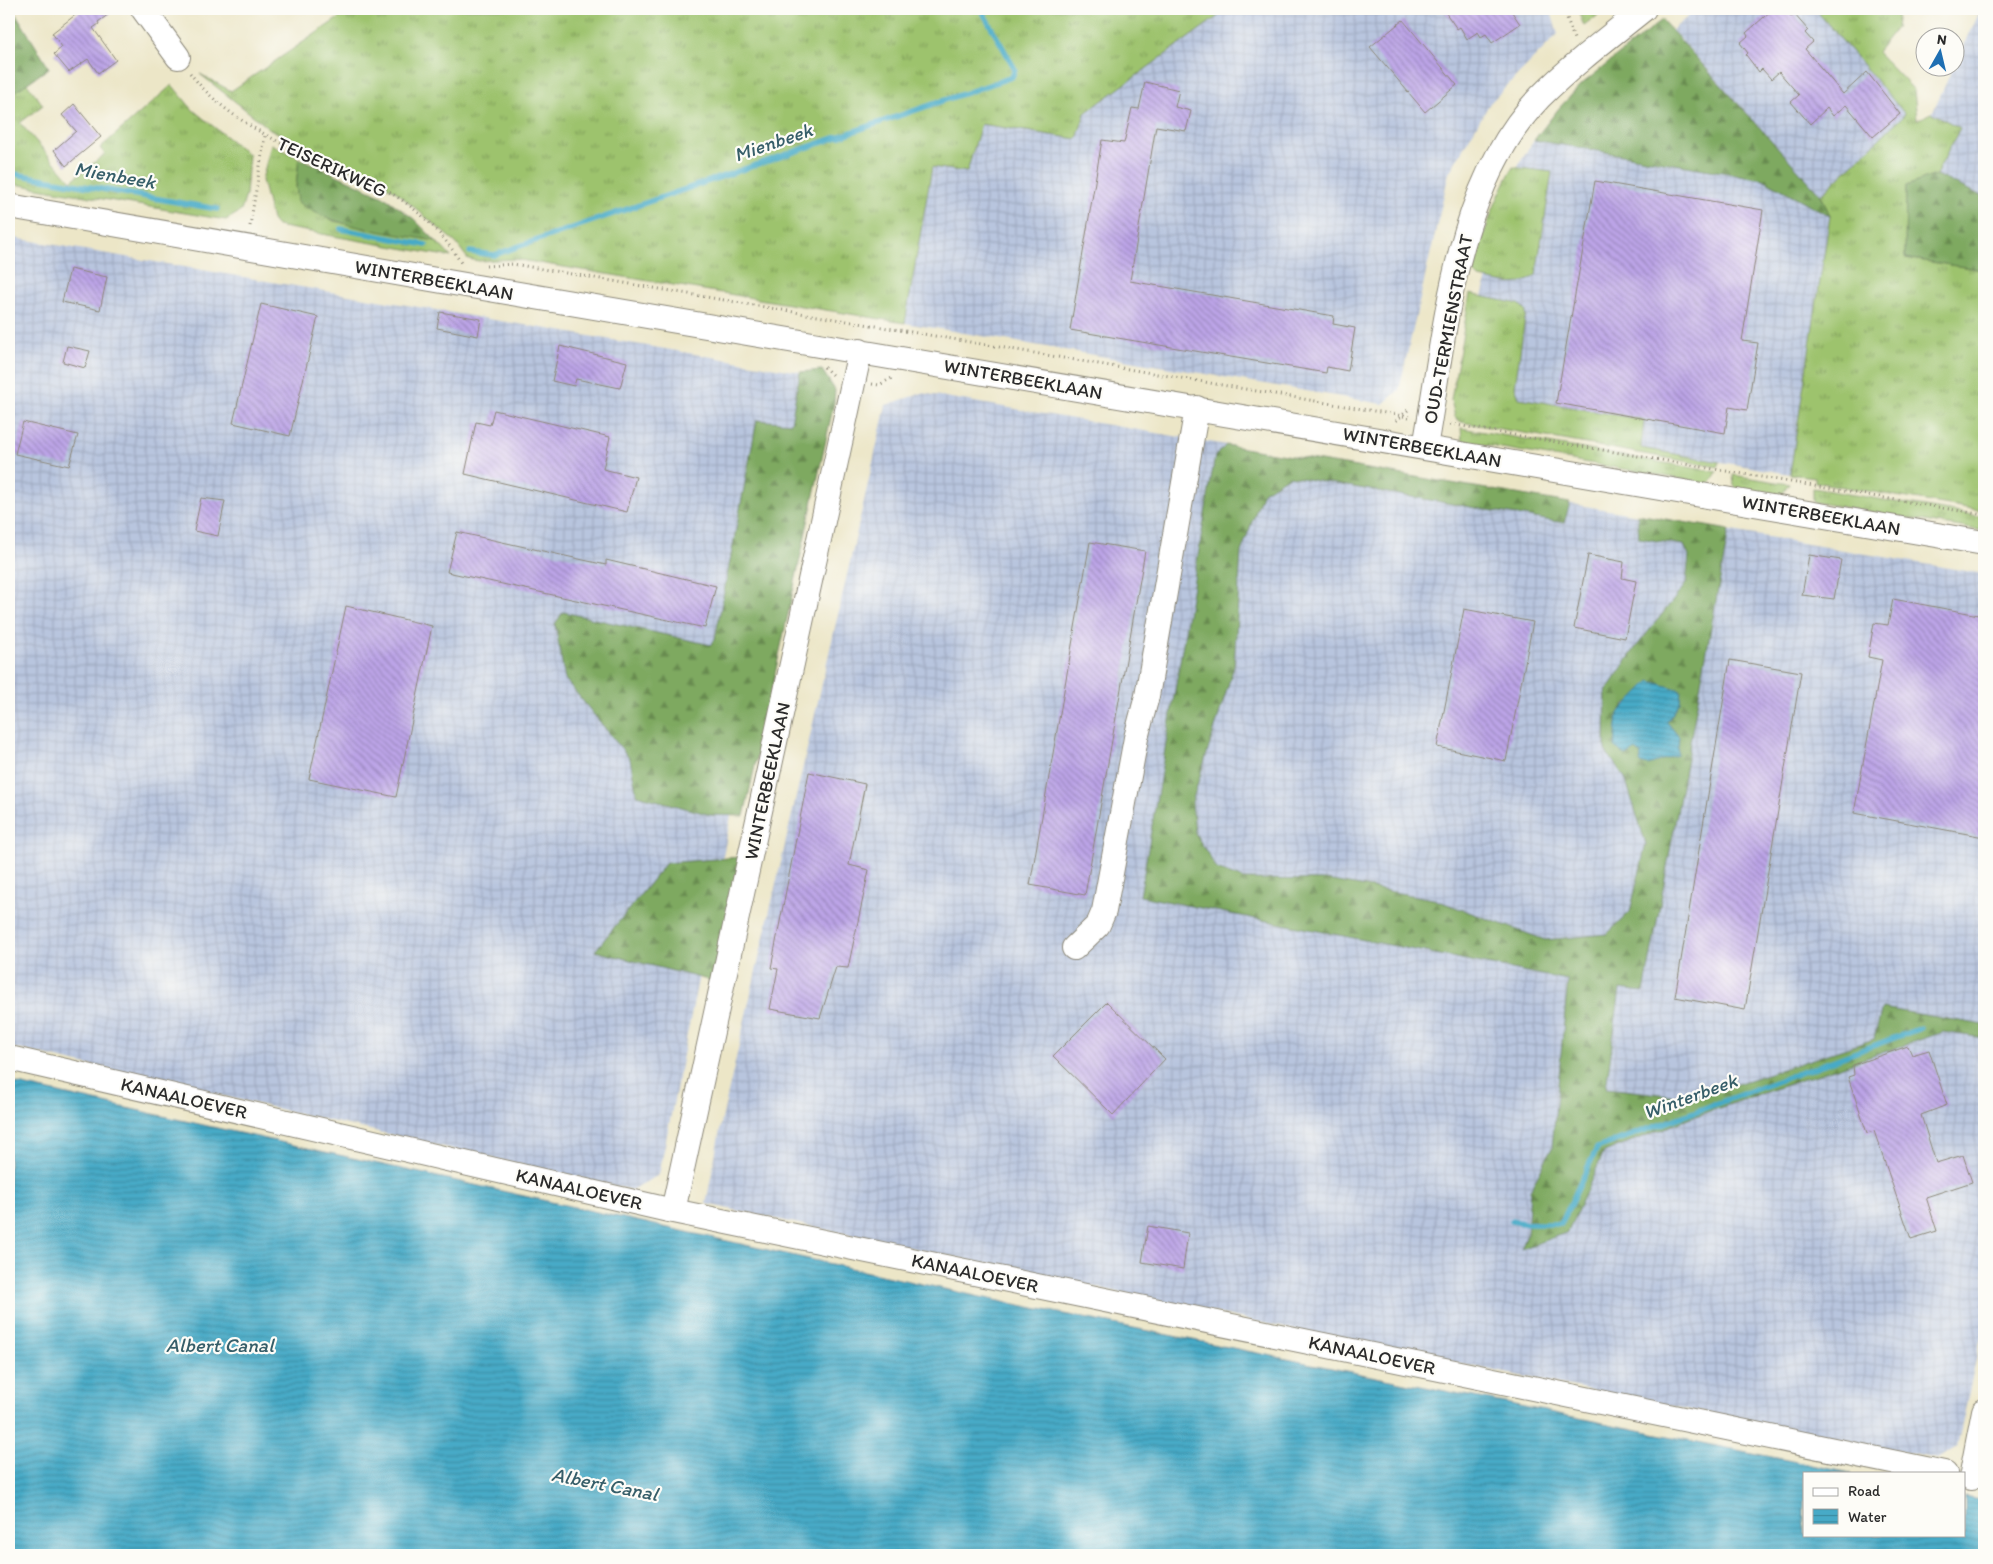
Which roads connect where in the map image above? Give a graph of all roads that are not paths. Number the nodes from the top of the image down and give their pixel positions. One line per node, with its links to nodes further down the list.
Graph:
1 (143, 9): 3 (street)
2 (1644, 9): 7 (street, OUD-TERMIENSTRAAT)
3 (178, 57)
4 (9, 206): 5 (street, WINTERBEEKLAAN)
5 (860, 351): 6 (street, WINTERBEEKLAAN); 11 (street, WINTERBEEKLAAN)
6 (1197, 408): 7 (street, WINTERBEEKLAAN); 9 (street)
7 (1425, 447): 8 (street, WINTERBEEKLAAN)
8 (1984, 543)
9 (1074, 948)
10 (9, 1058): 11 (street, KANAALOEVER)
11 (674, 1211): 13 (street, KANAALOEVER)
12 (1984, 1411): 14 (street)
13 (1940, 1472)
14 (1973, 1479)

